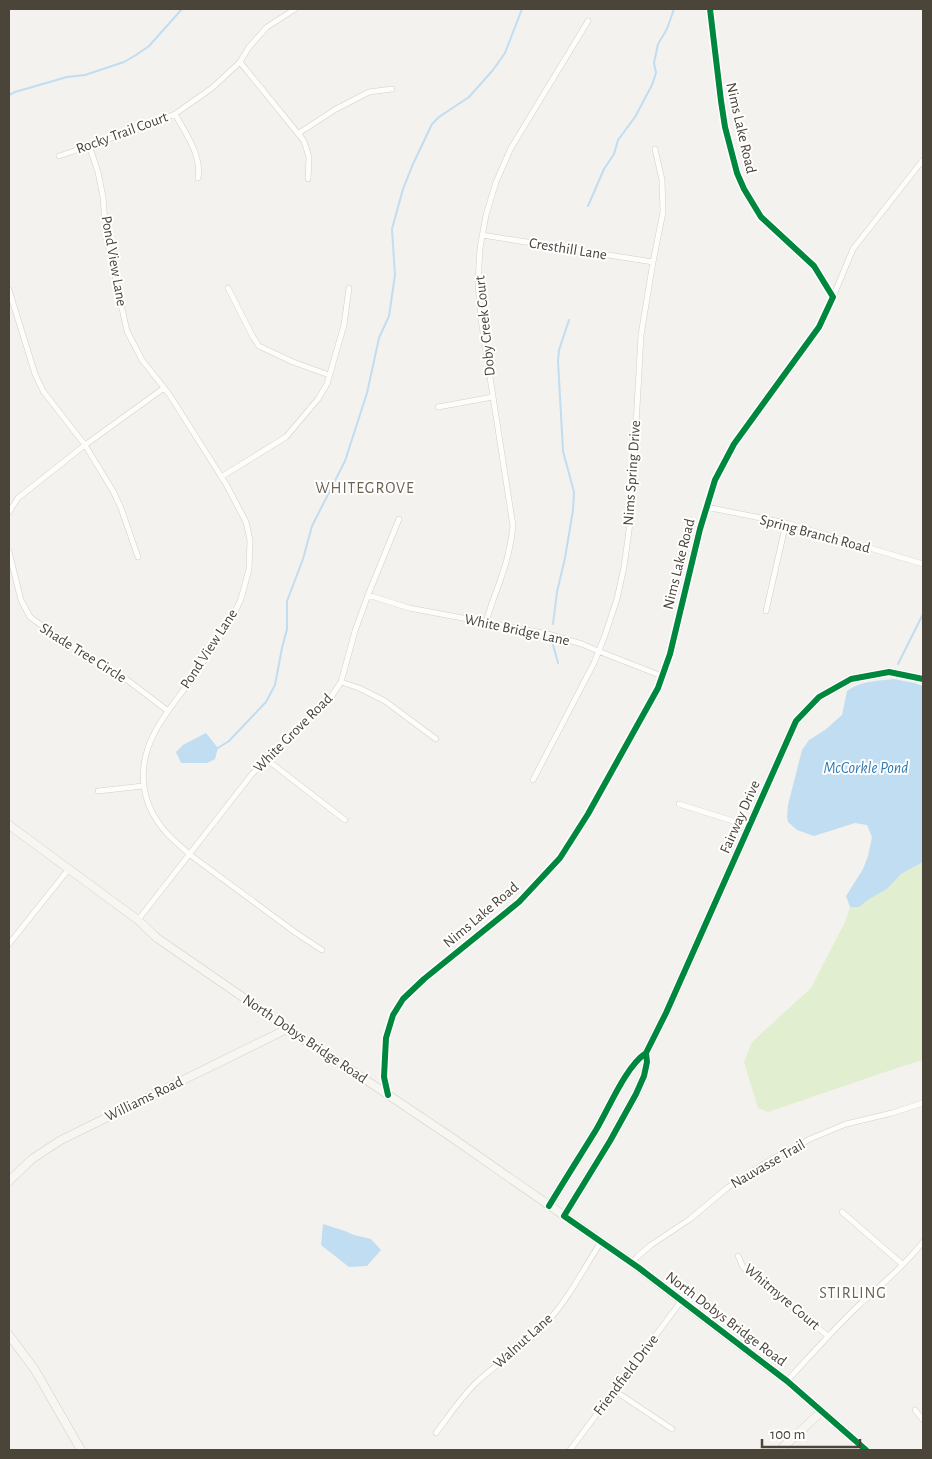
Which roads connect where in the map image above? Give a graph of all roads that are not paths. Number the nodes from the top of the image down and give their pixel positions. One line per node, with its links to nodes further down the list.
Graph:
1 (295, 9): 4 (street, Rocky Trail Court)
2 (710, 9): 19 (street, Nims Lake Road)
3 (588, 21): 14 (street, Doby Creek Court)
4 (240, 62): 6 (street, Rocky Trail Court); 7 (street)
5 (392, 90): 7 (street)
6 (175, 114): 8 (street, Rocky Trail Court); 12 (street)
7 (299, 133): 13 (street)
8 (89, 145): 10 (street, Rocky Trail Court); 21 (street, Pond View Lane)
9 (655, 149): 15 (street, Nims Spring Drive)
10 (59, 156)
11 (923, 160): 19 (street)
12 (198, 178)
13 (308, 178)
14 (482, 235): 15 (street, Cresthill Lane); 22 (street, Doby Creek Court)
15 (653, 262): 36 (street, Nims Spring Drive)
16 (228, 288): 20 (street)
17 (349, 288): 20 (street)
18 (9, 290): 24 (street)
19 (833, 297): 26 (street, Nims Lake Road)
20 (329, 375): 25 (street)
21 (164, 388): 24 (street); 25 (street, Pond View Lane)
22 (493, 397): 23 (street); 35 (street, Doby Creek Court)
23 (438, 407)
24 (85, 445): 27 (street); 31 (street)
25 (221, 477): 40 (street, Pond View Lane)
26 (706, 507): 29 (street, Spring Branch Road); 37 (street, Nims Lake Road)
27 (9, 512)
28 (399, 519): 33 (street, White Grove Road)
29 (786, 523): 32 (street, Spring Branch Road); 34 (street)
30 (9, 552): 40 (street, Shade Tree Circle)
31 (138, 557)
32 (923, 564)
33 (368, 595): 35 (street, White Bridge Lane); 39 (street, White Grove Road)
34 (766, 611)
35 (486, 623): 36 (street, White Bridge Lane)
36 (598, 651): 37 (street, White Bridge Lane); 43 (street, Nims Spring Drive)
37 (662, 676): 57 (street, Nims Lake Road)
38 (923, 679): 49 (street, Fairway Drive)
39 (341, 682): 41 (street); 42 (street, White Grove Road)
40 (168, 711): 44 (street, Pond View Lane)
41 (436, 739)
42 (266, 759): 47 (street); 50 (street, White Grove Road)
43 (533, 780)
44 (143, 786): 45 (street); 50 (street, Pond View Lane)
45 (98, 791)
46 (679, 804): 49 (street)
47 (345, 820)
48 (9, 826): 51 (street, North Dobys Bridge Road)
49 (749, 826): 56 (street, Fairway Drive)
50 (189, 854): 52 (street, White Grove Road); 54 (street, Pond View Lane)
51 (68, 870): 52 (street, North Dobys Bridge Road); 53 (street)
52 (138, 920): 55 (street, North Dobys Bridge Road)
53 (9, 944)
54 (322, 950)
55 (286, 1029): 57 (street, North Dobys Bridge Road); 59 (street, Williams Road)
56 (646, 1053): 60 (street, Fairway Drive); 62 (street, Fairway Drive)
57 (388, 1095): 60 (street, North Dobys Bridge Road)
58 (923, 1103): 66 (street, Nauvasse Trail)
59 (9, 1181)
60 (549, 1206): 62 (street, North Dobys Bridge Road)
61 (842, 1212): 67 (street)
62 (564, 1216): 63 (street, North Dobys Bridge Road)
63 (601, 1242): 66 (street, North Dobys Bridge Road); 77 (street, Walnut Lane)
64 (923, 1242): 67 (street)
65 (738, 1256): 70 (street, Whitmyre Court)
66 (632, 1263): 68 (street, North Dobys Bridge Road)
67 (902, 1264): 70 (street)
68 (682, 1300): 71 (street, North Dobys Bridge Road); 72 (street, Friendfield Drive)
69 (9, 1335): 78 (street)
70 (828, 1336): 71 (street)
71 (788, 1381): 74 (street, North Dobys Bridge Road)
72 (615, 1391): 76 (street); 79 (street, Friendfield Drive)
73 (915, 1410): 75 (street)
74 (821, 1412): 80 (street); 81 (street, North Dobys Bridge Road)
75 (923, 1420)
76 (672, 1429)
77 (436, 1433)
78 (81, 1450)
79 (570, 1450)
80 (780, 1450)
81 (866, 1450)

